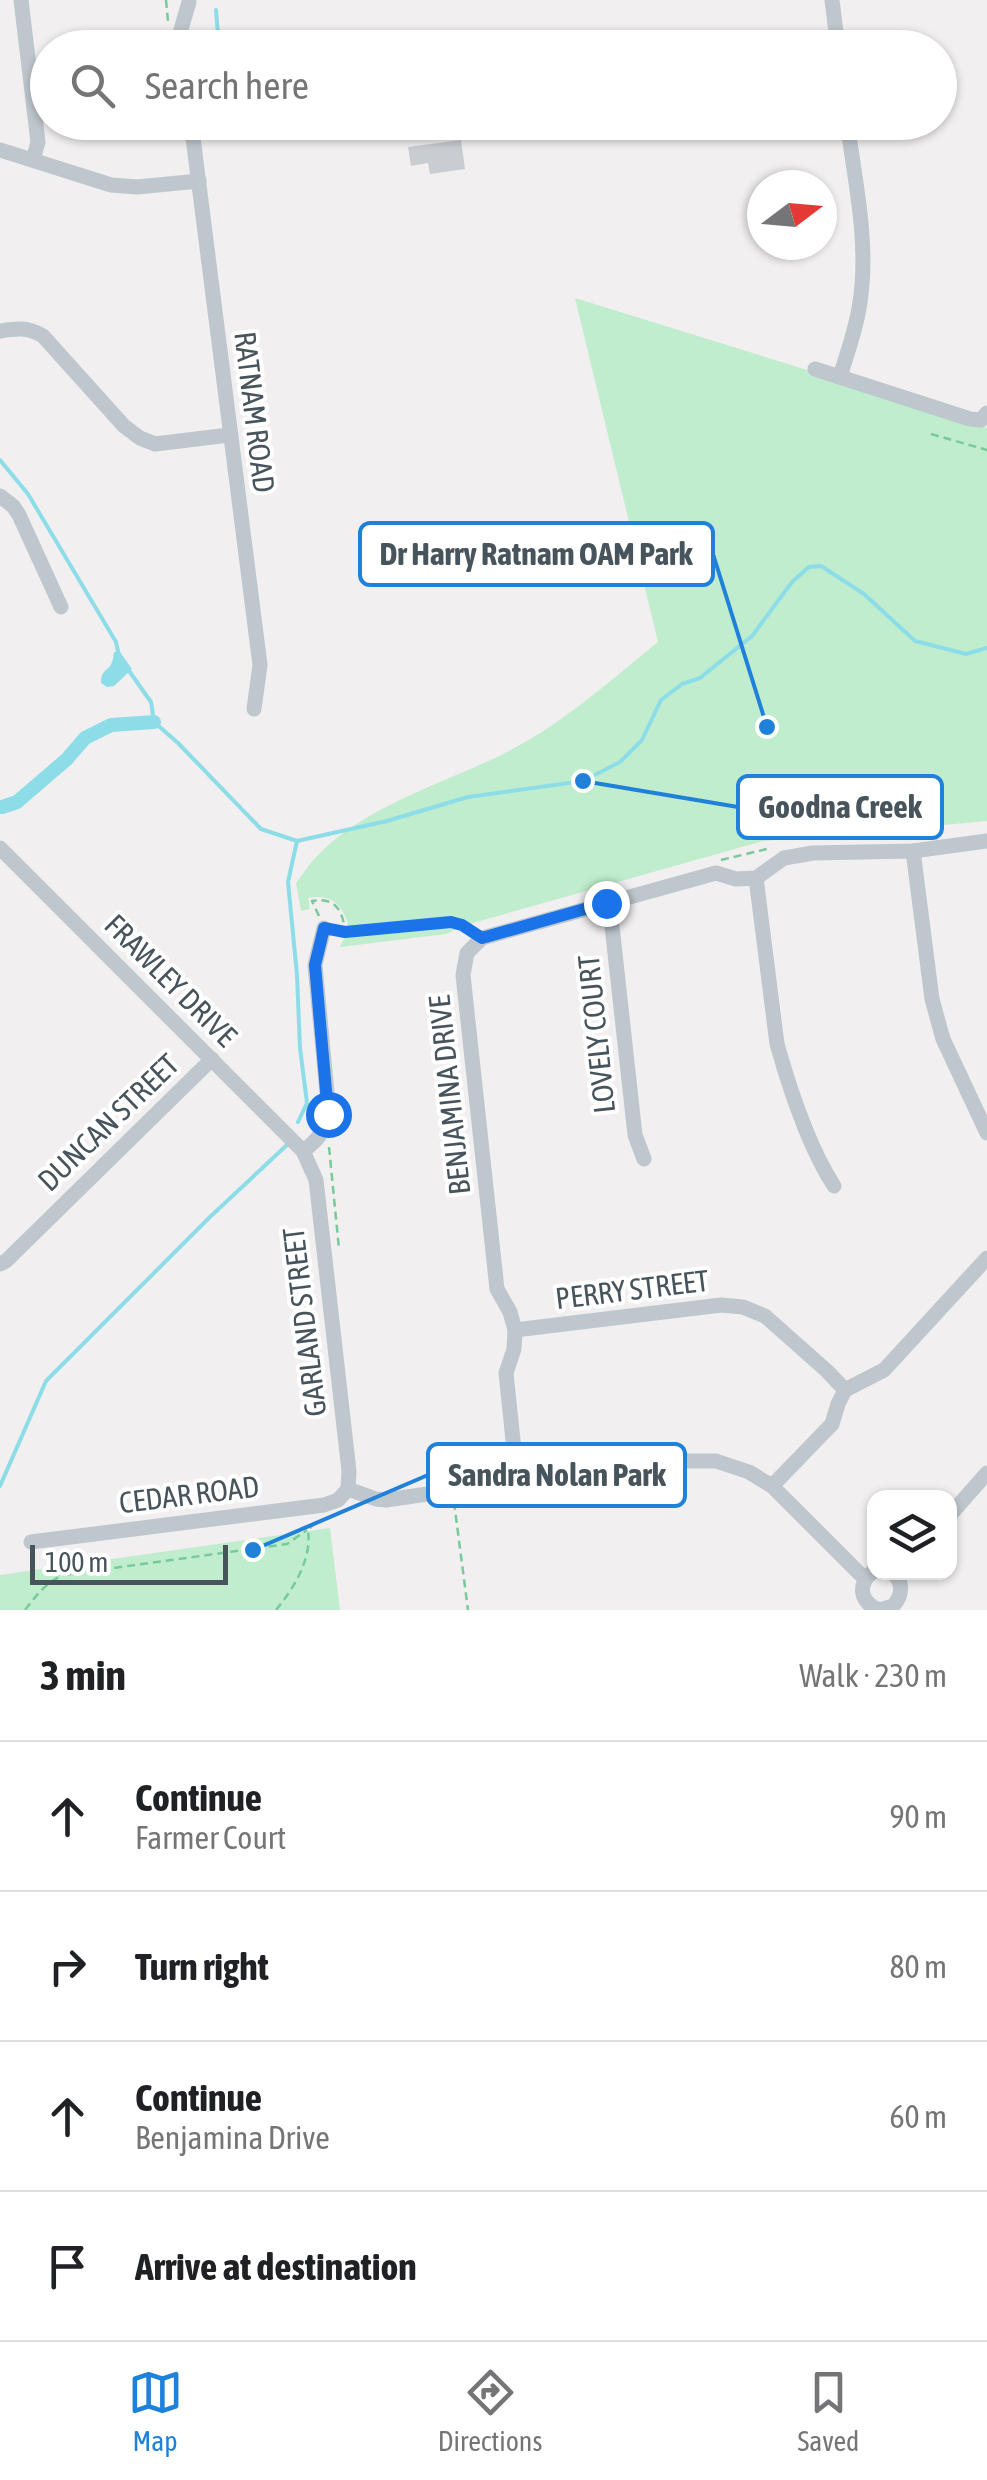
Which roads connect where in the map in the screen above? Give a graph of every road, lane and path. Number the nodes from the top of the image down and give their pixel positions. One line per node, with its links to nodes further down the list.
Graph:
1 (21, 0): 7 (street)
2 (208, 0): 4 (street)
3 (832, 0): 6 (street)
4 (189, 1): 5 (street)
5 (181, 30)
6 (836, 30)
7 (30, 75)
8 (38, 140): 12 (street)
9 (193, 140): 13 (street, RATNAM ROAD)
10 (849, 140): 16 (street)
11 (0, 150): 12 (street)
12 (33, 160): 13 (street)
13 (199, 181): 18 (street, RATNAM ROAD)
14 (0, 331): 18 (street)
15 (815, 369): 16 (street)
16 (840, 377): 17 (street)
17 (985, 420)
18 (229, 434): 23 (street, RATNAM ROAD)
19 (931, 434): 20 (path)
20 (987, 450)
21 (0, 496): 22 (street)
22 (61, 607)
23 (254, 709)
24 (987, 841): 26 (street)
25 (0, 848): 32 (street, FRAWLEY DRIVE)
26 (913, 851): 27 (street); 33 (street)
27 (756, 878): 28 (street); 36 (street)
28 (606, 903): 31 (street); 35 (street, LOVELY COURT)
29 (324, 928): 30 (path); 30 (path); 34 (street)
30 (345, 932): 31 (path)
31 (482, 938): 39 (street, BENJAMINA DRIVE)
32 (212, 1059): 34 (street, FRAWLEY DRIVE); 38 (street, DUNCAN STREET)
33 (987, 1133)
34 (303, 1151): 44 (street, GARLAND STREET)
35 (644, 1159)
36 (834, 1186)
37 (987, 1258): 40 (street)
38 (0, 1264)
39 (514, 1330): 40 (street, PERRY STREET); 41 (street, BENJAMINA DRIVE)
40 (845, 1390): 43 (street)
41 (516, 1469): 43 (street); 45 (street)
42 (987, 1473): 46 (street)
43 (772, 1486): 49 (street)
44 (348, 1490): 45 (street); 48 (street, CEDAR ROAD)
45 (452, 1491): 55 (path)
46 (957, 1507)
47 (308, 1530): 54 (path)
48 (31, 1542)
49 (867, 1572)
50 (868, 1580): 53 (street)
51 (898, 1580): 52 (street)
52 (903, 1605): 53 (street)
53 (865, 1607)
54 (24, 1610)
55 (468, 1610)

